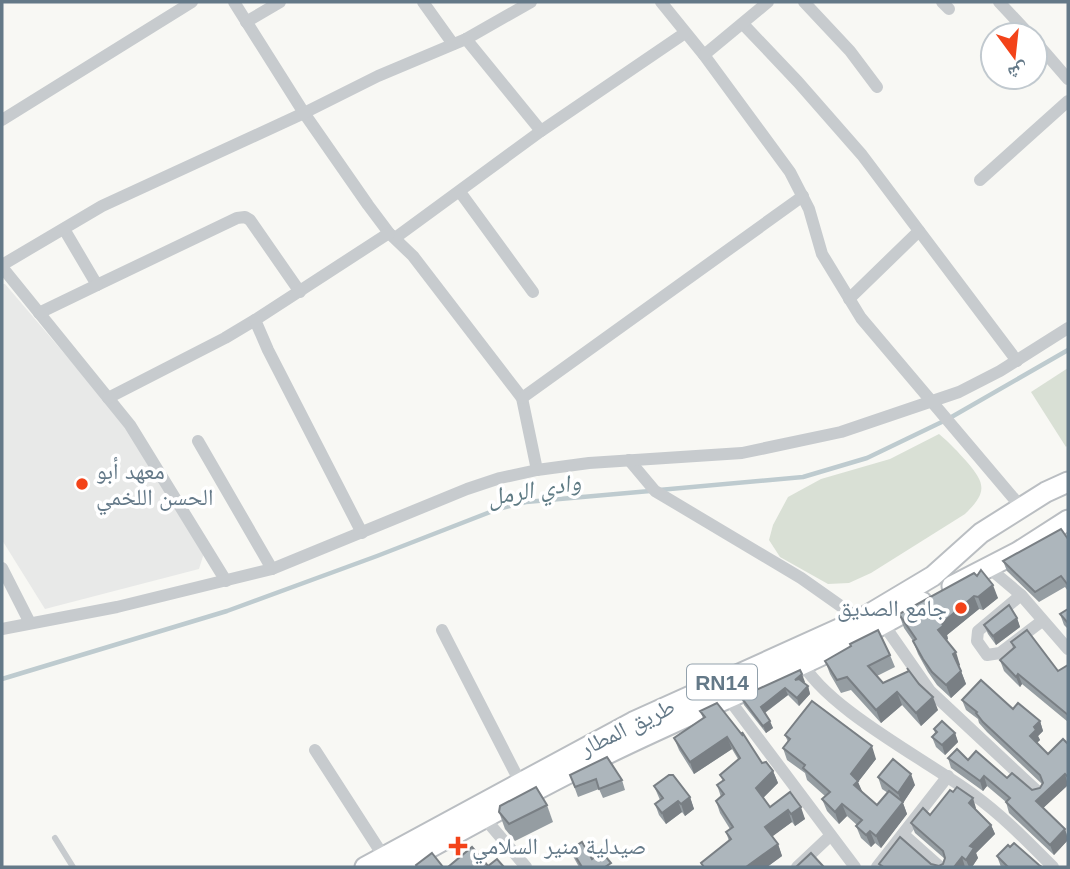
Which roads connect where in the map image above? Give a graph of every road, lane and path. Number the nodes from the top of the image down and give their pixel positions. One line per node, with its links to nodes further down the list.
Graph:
1 (192, 2): 24 (street)
2 (234, 2): 13 (street)
3 (281, 2): 13 (street)
4 (423, 2): 17 (street)
5 (531, 2): 16 (street)
6 (661, 2): 15 (street)
7 (746, 2): 11 (street)
8 (768, 2): 11 (street)
9 (999, 2): 12 (street)
10 (810, 4): 21 (street)
11 (755, 13): 14 (street)
12 (1017, 21)
13 (246, 22): 23 (street)
14 (743, 24): 18 (street); 30 (street)
15 (685, 33): 18 (street); 25 (street)
16 (466, 39): 17 (street); 25 (street)
17 (453, 44): 23 (street)
18 (704, 55): 28 (street)
19 (1049, 57): 20 (street)
20 (1068, 79)
21 (877, 87)
22 (1068, 101): 26 (street)
23 (304, 113): 29 (street); 31 (street)
24 (2, 120)
25 (541, 131): 27 (street)
26 (980, 180)
27 (460, 192): 31 (street); 35 (street)
28 (803, 196): 36 (street); 42 (street)
29 (64, 229): 32 (street); 33 (street)
30 (919, 231): 36 (street); 40 (street)
31 (392, 236): 34 (street); 42 (street)
32 (2, 266): 37 (street)
33 (97, 285): 34 (street); 37 (street)
34 (300, 292): 38 (street)
35 (533, 292)
36 (849, 299): 43 (street)
37 (39, 313): 41 (street)
38 (255, 320): 41 (street); 50 (street)
39 (1068, 328): 40 (street)
40 (1017, 361): 43 (street)
41 (108, 398): 55 (street)
42 (522, 398): 46 (street)
43 (933, 401): 45 (street); 48 (street)
44 (198, 441): 53 (street)
45 (629, 460): 46 (street); 59 (street)
46 (537, 471): 50 (street)
47 (1068, 482): 48 (main road, طريق المطار / RN14)
48 (1021, 507): 51 (main road, طريق المطار / RN14)
49 (1068, 520): 54 (main road, طريق المطار / RN14)
50 (362, 533): 53 (street)
51 (968, 544): 54 (main road); 59 (main road, طريق المطار / RN14)
52 (2, 568): 58 (street)
53 (272, 569): 55 (street)
54 (985, 570): 56 (street); 59 (main road, طريق المطار / RN14)
55 (226, 581): 58 (street)
56 (1021, 595): 57 (street); 57 (street)
57 (1042, 621): 62 (street)
58 (30, 623): 60 (street)
59 (872, 625): 63 (main road, طريق المطار / RN14); 68 (street)
60 (2, 629)
61 (442, 630): 67 (street)
62 (1066, 644)
63 (799, 656): 64 (main road, طريق المطار / RN14); 66 (street)
64 (723, 691): 67 (main road, طريق المطار / RN14); 69 (main road, طريق المطار / RN14); 71 (street)
65 (315, 750): 73 (street)
66 (948, 776): 70 (street); 81 (street)
67 (520, 782): 69 (main road, طريق المطار / RN14)
68 (1038, 792)
69 (479, 812): 73 (main road, طريق المطار / RN14); 76 (street)
70 (903, 834): 79 (street); 80 (street)
71 (830, 836): 77 (street); 78 (street)
72 (55, 838): 74 (lane)
73 (390, 862): 75 (main road, طريق المطار / RN14)
74 (73, 867)
75 (365, 867)
76 (526, 867)
77 (797, 867)
78 (855, 867)
79 (877, 867)
80 (939, 867)
81 (1053, 867)

